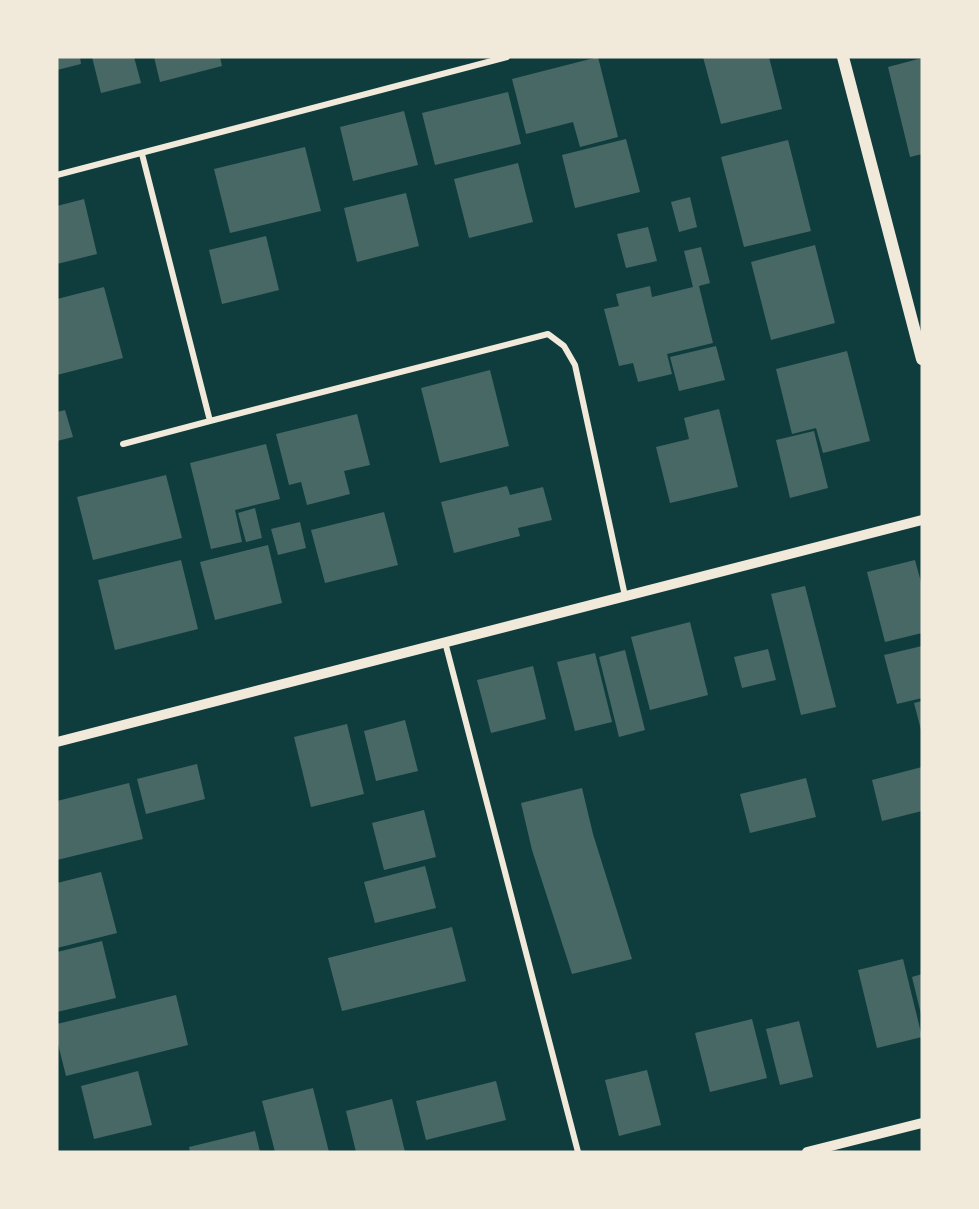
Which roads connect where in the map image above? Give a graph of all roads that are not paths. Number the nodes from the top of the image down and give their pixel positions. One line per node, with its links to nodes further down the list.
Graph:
1 (507, 57): 3 (street)
2 (843, 57): 5 (main road)
3 (142, 154): 4 (street); 6 (street)
4 (57, 175)
5 (922, 359)
6 (210, 420): 7 (street); 9 (street)
7 (123, 444)
8 (922, 520): 9 (street)
9 (625, 597): 10 (street)
10 (445, 642): 11 (street); 13 (street)
11 (57, 741)
12 (922, 1123): 14 (street)
13 (578, 1152)
14 (807, 1152)

